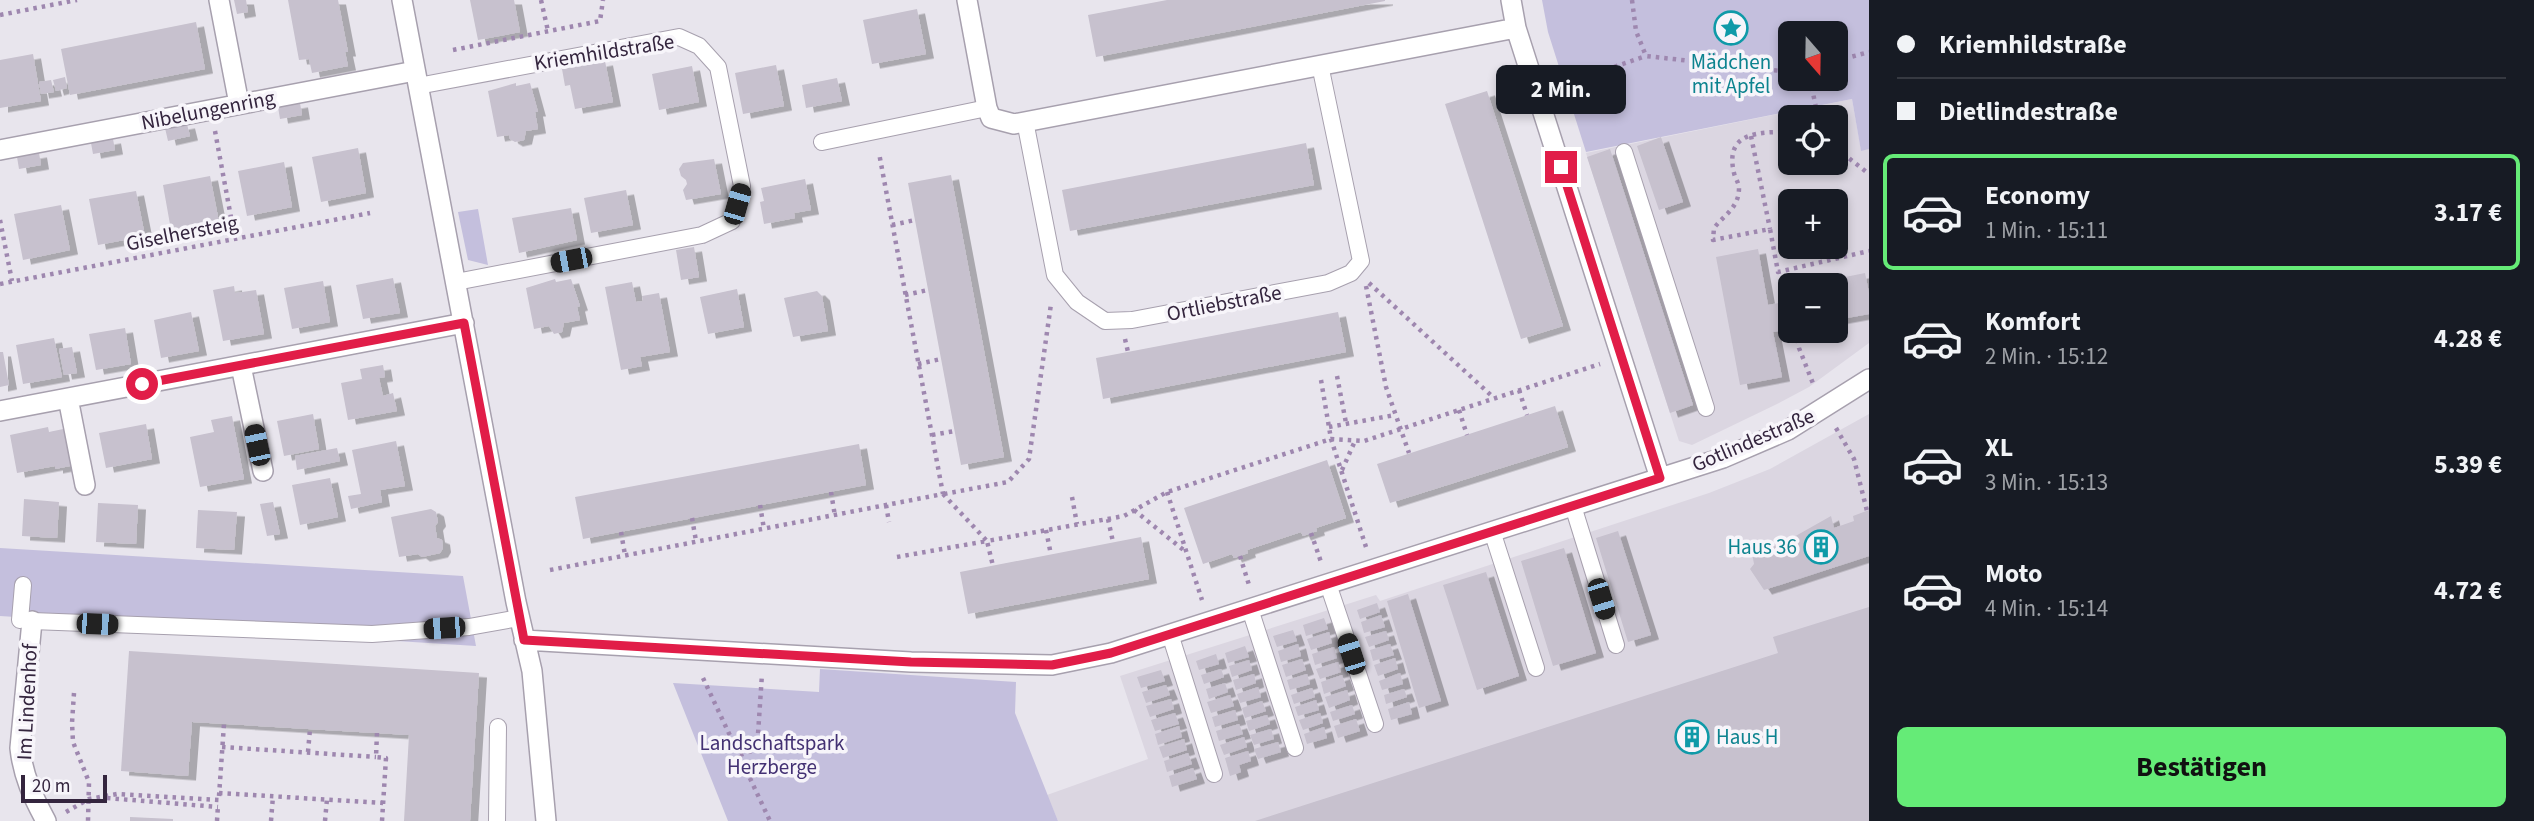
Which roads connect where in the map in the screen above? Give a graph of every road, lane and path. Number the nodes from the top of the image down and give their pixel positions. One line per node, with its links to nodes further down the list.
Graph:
1 (77, 0): 9 (path)
2 (219, 0): 20 (street)
3 (402, 0): 18 (street)
4 (541, 0): 11 (path)
5 (603, 0): 11 (path)
6 (967, 0): 22 (street)
7 (1511, 0): 10 (street)
8 (1632, 0): 14 (path)
9 (0, 15)
10 (1516, 28): 16 (street); 47 (street)
11 (548, 31): 12 (path)
12 (453, 50)
13 (1869, 52): 15 (path)
14 (1646, 56): 17 (path); 19 (path)
15 (1848, 58)
16 (1320, 65): 23 (street); 39 (lane, Ortliebstraße)
17 (1778, 71)
18 (417, 78): 20 (street, Nibelungenring); 41 (street); 41 (lane, Kriemhildstraße)
19 (1565, 84)
20 (239, 104): 21 (street, Nibelungenring)
21 (211, 110): 28 (street, Nibelungenring); 37 (path)
22 (993, 115): 23 (street); 24 (lane)
23 (1025, 121): 39 (lane, Ortliebstraße)
24 (875, 131): 27 (lane); 35 (path)
25 (1778, 133): 26 (path)
26 (1751, 136): 36 (path); 36 (path)
27 (822, 142)
28 (0, 150)
29 (1624, 152): 58 (lane)
30 (1848, 157): 31 (path)
31 (1869, 174)
32 (370, 213): 37 (path, Giselhersteig)
33 (0, 220): 40 (path)
34 (915, 220): 35 (path)
35 (892, 225): 44 (path)
36 (1770, 229): 38 (path)
37 (235, 239): 40 (path, Giselhersteig)
38 (1869, 251)
39 (1055, 275): 79 (path)
40 (12, 281): 42 (path, Giselhersteig)
41 (456, 282): 45 (street)
42 (0, 284)
43 (928, 290): 44 (path)
44 (905, 295): 49 (path)
45 (464, 323): 50 (street); 113 (street)
46 (1799, 343): 54 (path)
47 (1622, 356): 55 (path); 75 (street)
48 (942, 359): 49 (path)
49 (918, 364): 68 (path)
50 (241, 366): 56 (street); 73 (street)
51 (1337, 376): 63 (path)
52 (1869, 379): 75 (street, Gotlindestraße)
53 (1321, 380): 64 (path)
54 (1812, 384)
55 (1519, 390): 57 (path); 62 (path)
56 (68, 398): 60 (street); 76 (street)
57 (1495, 399): 59 (path); 61 (path)
58 (1706, 408)
59 (1459, 410): 65 (path); 69 (path)
60 (0, 411)
61 (1395, 415): 63 (path); 65 (path)
62 (1527, 415)
63 (1346, 424): 64 (path)
64 (1329, 427): 70 (path)
65 (1400, 430): 71 (path); 72 (path)
66 (955, 431): 68 (path)
67 (1838, 432): 85 (path)
68 (932, 435): 79 (path)
69 (1466, 435)
70 (1331, 439): 71 (path); 74 (path); 78 (path)
71 (1355, 441): 74 (path)
72 (1409, 453)
73 (263, 471)
74 (1342, 471): 99 (path)
75 (1660, 478): 83 (street, Gotlindestraße)
76 (85, 485)
77 (831, 492): 86 (path)
78 (1167, 492): 84 (path); 100 (path)
79 (943, 494): 82 (path); 96 (path)
80 (1072, 497): 90 (path)
81 (760, 505): 91 (path)
82 (886, 505): 86 (path); 89 (path)
83 (1573, 506): 93 (street, Gotlindestraße); 117 (lane)
84 (1134, 510): 88 (path); 100 (path)
85 (1867, 511)
86 (835, 516): 91 (path)
87 (691, 518): 97 (path)
88 (1108, 519): 90 (path); 98 (path)
89 (890, 522)
90 (1077, 524): 92 (path)
91 (764, 528): 97 (path)
92 (1046, 530): 96 (path); 102 (path)
93 (1493, 531): 109 (street, Gotlindestraße); 118 (lane)
94 (621, 532): 101 (path)
95 (1311, 533): 105 (path)
96 (987, 541): 104 (path); 106 (path)
97 (696, 542): 101 (path)
98 (1113, 542)
99 (1366, 547)
100 (1186, 552): 111 (path)
101 (625, 555): 107 (path)
102 (1051, 555)
103 (1240, 556): 108 (path)
104 (897, 557)
105 (1321, 562)
106 (993, 566)
107 (550, 570)
108 (1250, 584)
109 (1328, 584): 112 (street, Gotlindestraße); 123 (lane)
110 (23, 585): 114 (lane)
111 (1202, 600)
112 (1250, 609): 115 (street, Gotlindestraße); 128 (lane)
113 (519, 618): 114 (lane); 116 (street)
114 (26, 620): 142 (street, Im Lindenhof)
115 (1170, 634): 116 (street, Gotlindestraße); 132 (lane)
116 (524, 640): 149 (street)
117 (1616, 645)
118 (1536, 668)
119 (703, 678): 130 (path)
120 (761, 681): 130 (path)
121 (75, 693): 136 (path)
122 (224, 724): 127 (path)
123 (1375, 724)
124 (498, 727): 148 (lane)
125 (310, 729): 129 (path)
126 (377, 733): 131 (path)
127 (222, 747): 129 (path); 133 (path)
128 (1295, 748)
129 (308, 752): 131 (path)
130 (740, 755): 150 (path)
131 (376, 757): 139 (path)
132 (1214, 774)
133 (219, 793): 134 (path); 138 (path)
134 (273, 796): 137 (path); 145 (path)
135 (103, 798): 136 (path); 138 (path); 140 (path)
136 (89, 799): 141 (path); 143 (path)
137 (327, 799): 139 (path); 146 (path)
138 (219, 800): 140 (path)
139 (383, 803): 147 (path)
140 (218, 807): 144 (path)
141 (69, 810)
142 (46, 821)
143 (88, 821)
144 (217, 821)
145 (271, 821)
146 (325, 821)
147 (382, 821)
148 (496, 821)
149 (546, 821)
150 (770, 821)

